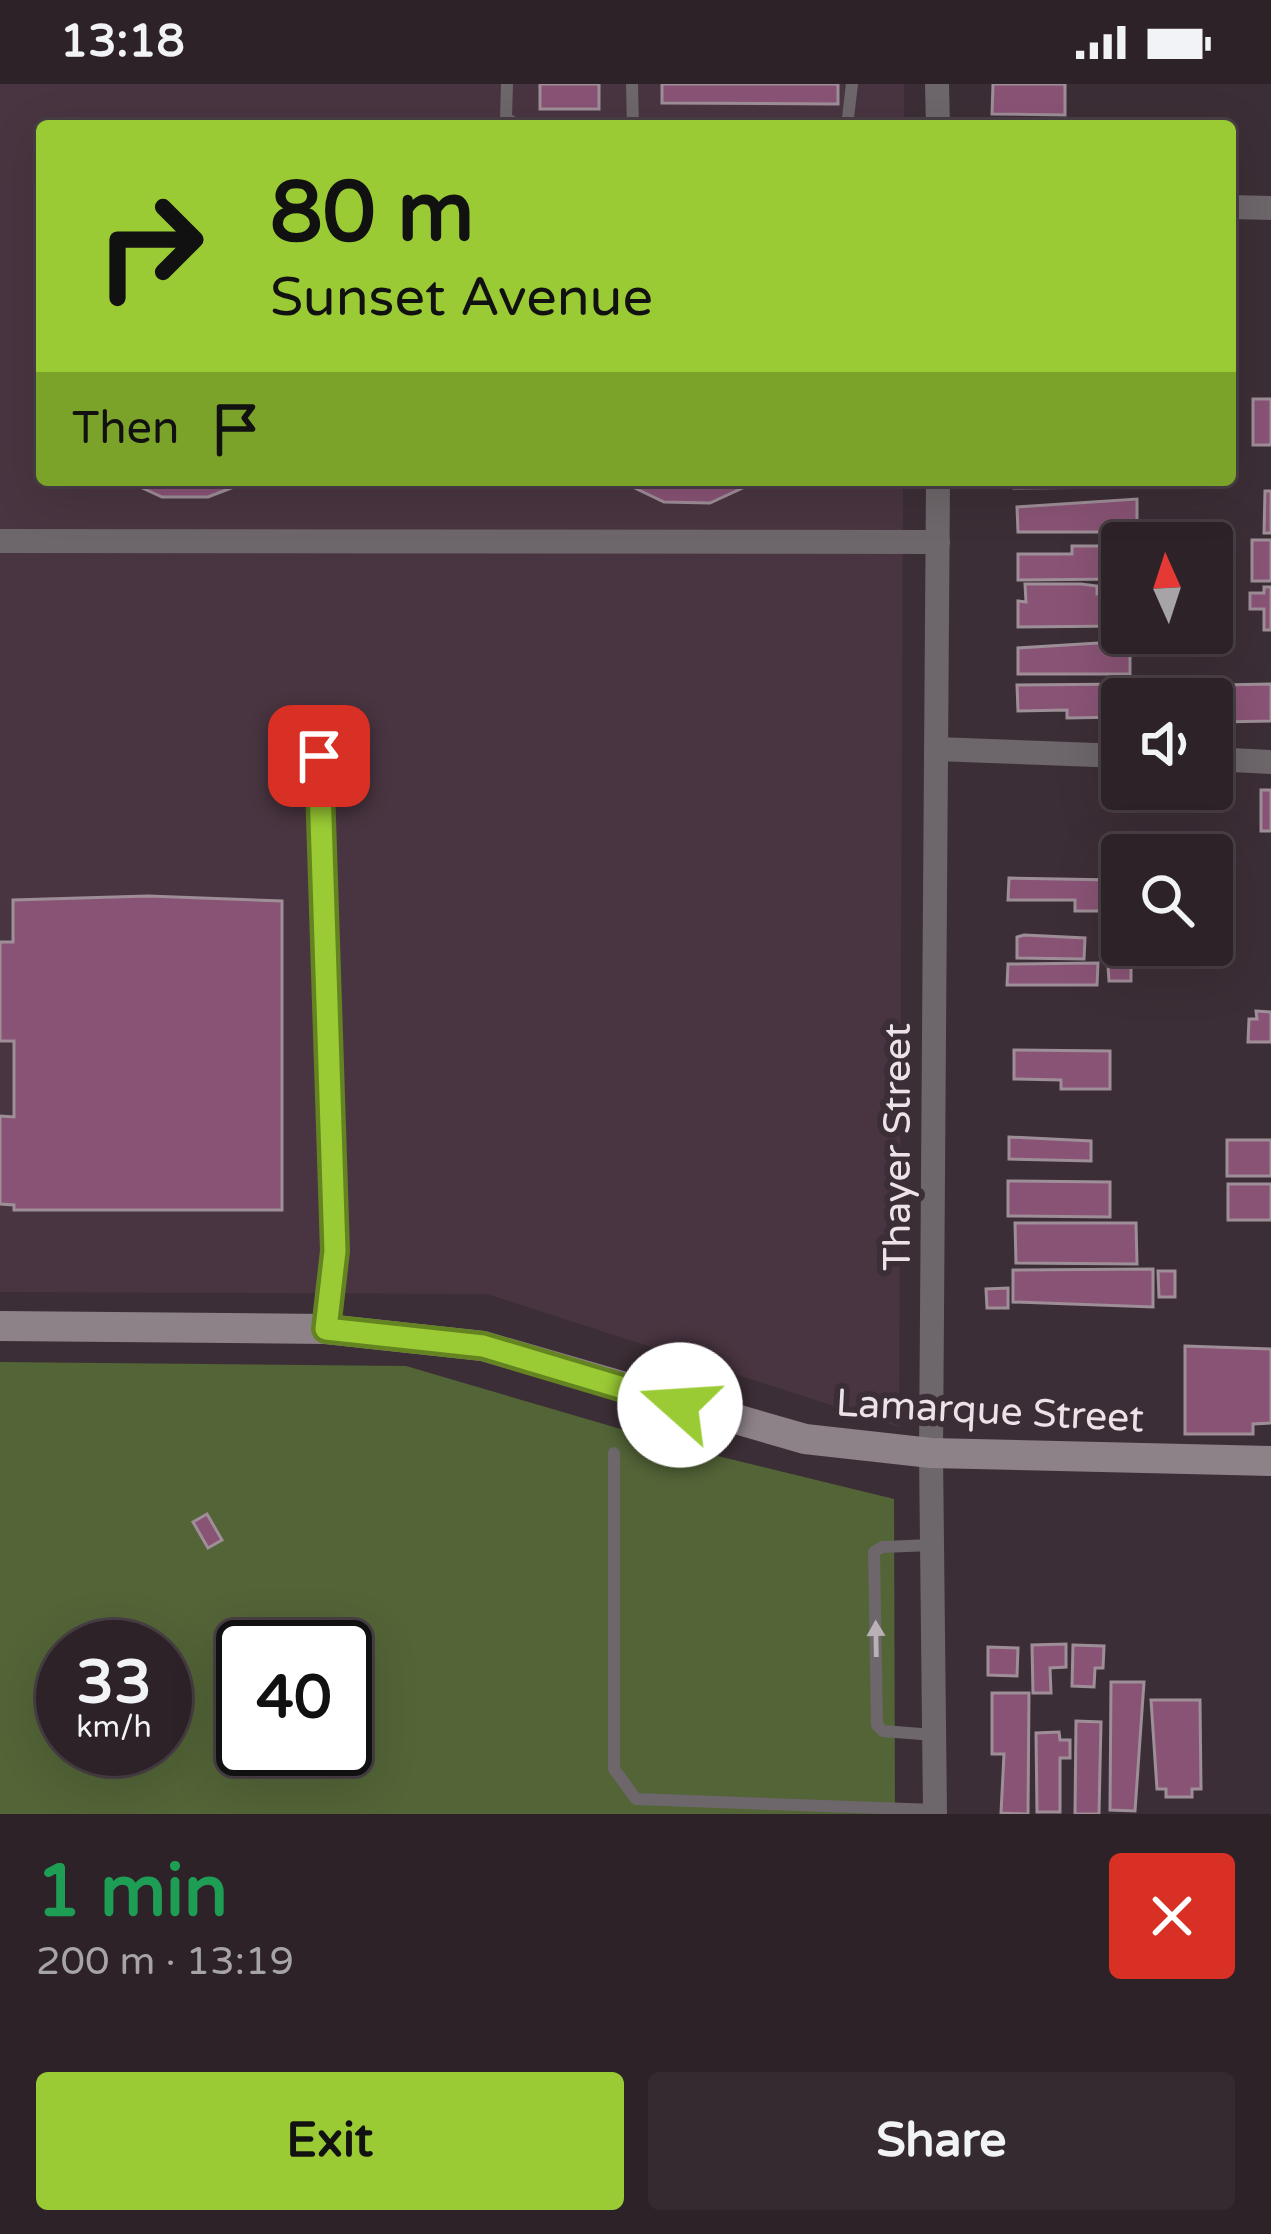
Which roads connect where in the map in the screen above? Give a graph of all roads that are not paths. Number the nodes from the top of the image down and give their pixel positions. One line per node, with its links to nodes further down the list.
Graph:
1 (507, 84): 5 (lane)
2 (632, 84): 6 (lane)
3 (852, 84): 7 (lane)
4 (938, 84): 8 (street)
5 (509, 120)
6 (633, 120)
7 (848, 120)
8 (938, 120)
9 (1236, 206): 10 (street)
10 (1271, 208)
11 (938, 486): 13 (street, Thayer Street)
12 (0, 542): 13 (street)
13 (938, 542): 14 (street, Thayer Street)
14 (936, 748): 15 (street); 22 (street, Thayer Street)
15 (1101, 755)
16 (319, 756): 20 (lane)
17 (1233, 760): 18 (street)
18 (1271, 762)
19 (0, 1326): 20 (street, Lamarque Street)
20 (326, 1329): 22 (street, Lamarque Street)
21 (614, 1453): 26 (lane)
22 (931, 1453): 23 (street, Lamarque Street); 24 (street, Thayer Street)
23 (1271, 1462)
24 (932, 1545): 25 (street, Thayer Street); 25 (lane, one-way to 24)
25 (934, 1735): 26 (street, Thayer Street)
26 (934, 1812)

